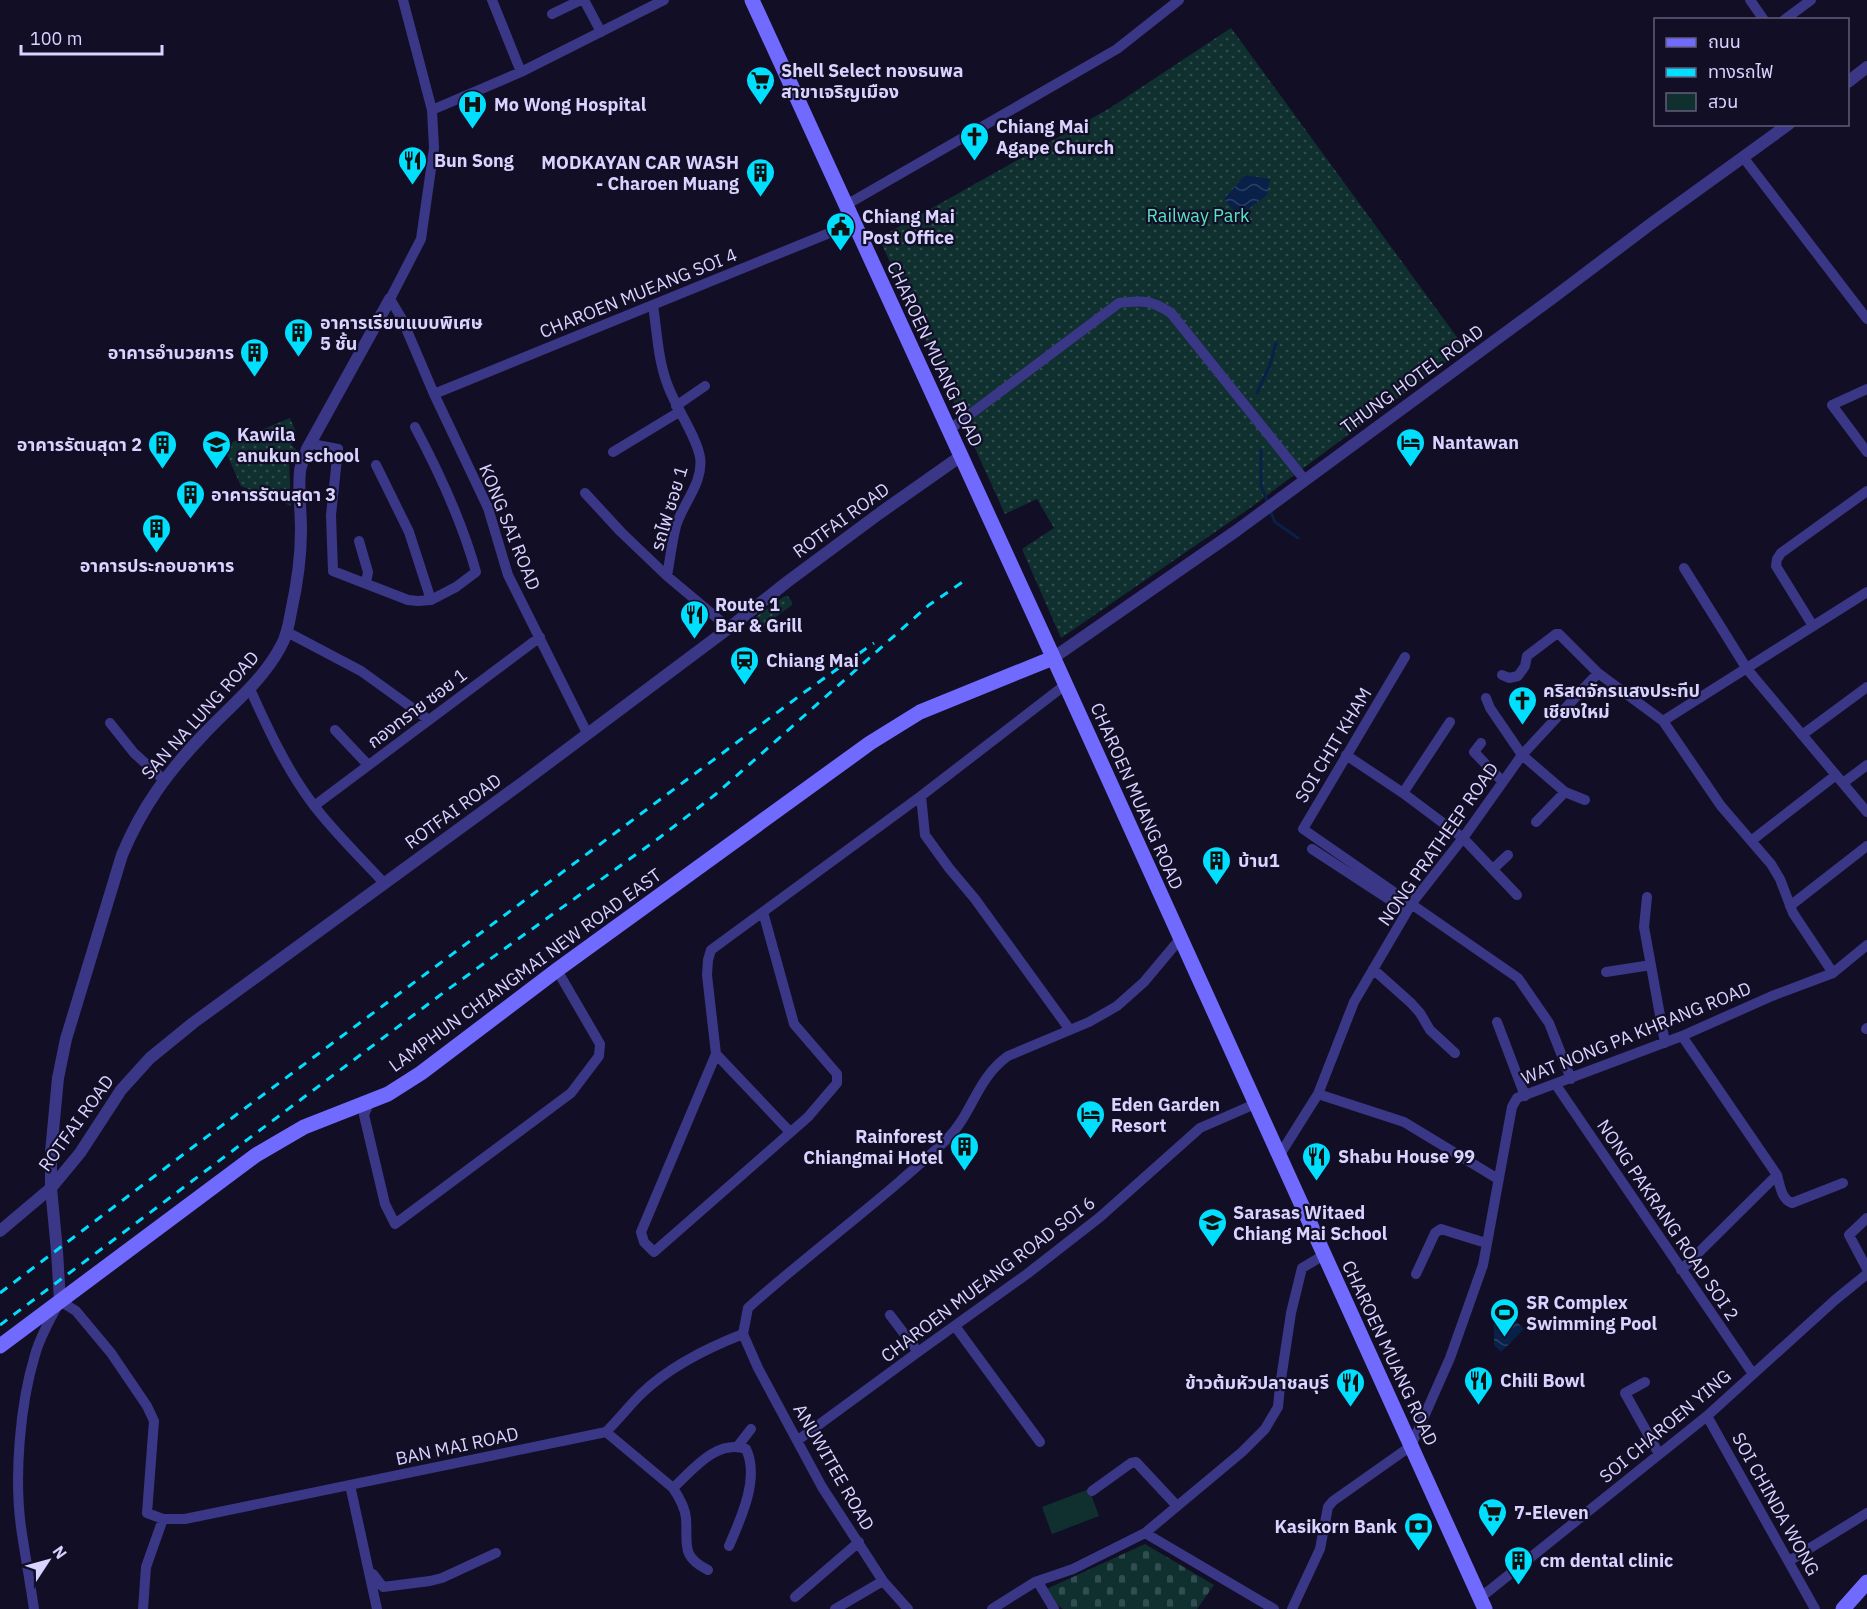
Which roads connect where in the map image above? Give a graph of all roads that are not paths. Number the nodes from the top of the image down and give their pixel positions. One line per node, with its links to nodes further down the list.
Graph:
1 (403, 0): 16 (street, SAN NA LUNG ROAD)
2 (492, 0): 14 (street)
3 (582, 0): 9 (street); 12 (street)
4 (664, 0): 12 (street)
5 (752, 0): 19 (main road, CHAROEN MUANG ROAD)
6 (1179, 0): 19 (street)
7 (1750, 0): 10 (street)
8 (1811, 0): 11 (street)
9 (552, 14)
10 (1763, 18)
11 (1787, 18)
12 (601, 32): 14 (street)
13 (1867, 67): 15 (street)
14 (521, 72): 16 (street)
15 (1849, 81)
16 (432, 110): 21 (street, SAN NA LUNG ROAD)
17 (1786, 126): 18 (street, THUNG HOTEL ROAD)
18 (1743, 157): 23 (street); 35 (street, THUNG HOTEL ROAD)
19 (846, 205): 20 (main road, CHAROEN MUANG ROAD)
20 (854, 223): 22 (street, CHAROEN MUEANG SOI 4); 29 (main road, CHAROEN MUANG ROAD)
21 (390, 299): 26 (street, KONG SAI ROAD); 30 (street, SAN NA LUNG ROAD)
22 (653, 305): 26 (street, CHAROEN MUEANG SOI 4); 27 (street, รถไฟ ซอย 1)
23 (1867, 319)
24 (705, 386): 27 (street)
25 (1867, 389): 32 (street)
26 (434, 394): 47 (street, KONG SAI ROAD)
27 (677, 409): 31 (street); 40 (street, รถไฟ ซอย 1)
28 (415, 427): 43 (street)
29 (949, 430): 33 (main road, CHAROEN MUANG ROAD); 35 (street)
30 (311, 441): 41 (street); 46 (street, SAN NA LUNG ROAD)
31 (613, 452)
32 (1867, 452)
33 (961, 456): 45 (street, ROTFAI ROAD); 48 (main road, CHAROEN MUANG ROAD)
34 (376, 465): 43 (street)
35 (1304, 479): 50 (street, THUNG HOTEL ROAD)
36 (1867, 491): 44 (street)
37 (585, 494): 40 (street)
38 (358, 542): 41 (street)
39 (1684, 568): 52 (street)
40 (667, 576): 45 (street, รถไฟ ซอย 1)
41 (366, 583): 43 (street)
42 (1867, 592): 44 (street)
43 (431, 600)
44 (1814, 626): 52 (street)
45 (729, 628): 64 (street, ROTFAI ROAD)
46 (286, 632): 57 (street, SAN NA LUNG ROAD); 59 (street)
47 (540, 637): 59 (street, กองทราย ซอย 1); 64 (street, KONG SAI ROAD)
48 (1044, 637): 50 (main road, CHAROEN MUANG ROAD); 51 (main road)
49 (1405, 657): 67 (street, SOI CHIT KHAM)
50 (1053, 658): 51 (main road, LAMPHUN CHIANGMAI NEW ROAD EAST); 55 (main road, CHAROEN MUANG ROAD)
51 (1033, 665): 55 (main road); 97 (main road, LAMPHUN CHIANGMAI NEW ROAD EAST)
52 (1746, 669): 60 (street); 65 (street)
53 (1598, 673): 54 (street); 60 (street); 68 (street, NONG PRATHEEP ROAD)
54 (1502, 675)
55 (1064, 683): 76 (street); 93 (main road, CHAROEN MUANG ROAD)
56 (1867, 687): 65 (street)
57 (250, 689): 72 (street, SAN NA LUNG ROAD); 78 (street)
58 (1486, 698): 68 (street)
59 (429, 720): 69 (street, กองทราย ซอย 1)
60 (1663, 721): 82 (street)
61 (1450, 722): 75 (street)
62 (110, 723): 72 (street)
63 (334, 730): 69 (street)
64 (587, 733): 87 (street, ROTFAI ROAD)
65 (1803, 735): 71 (street)
66 (1481, 743): 73 (street)
67 (1346, 755): 75 (street); 91 (street, SOI CHIT KHAM)
68 (1522, 755): 73 (street, NONG PRATHEEP ROAD); 74 (street)
69 (368, 765): 78 (street, กองทราย ซอย 1)
70 (1867, 765): 71 (street)
71 (1839, 779): 79 (street); 82 (street)
72 (164, 780): 117 (street, SAN NA LUNG ROAD)
73 (1503, 782): 81 (street, NONG PRATHEEP ROAD)
74 (1565, 792): 77 (street); 80 (street)
75 (1403, 793): 81 (street)
76 (921, 796): 92 (street); 101 (street)
77 (1585, 800)
78 (314, 806): 87 (street)
79 (1867, 812)
80 (1536, 822)
81 (1463, 838): 86 (street); 91 (street, NONG PRATHEEP ROAD)
82 (1751, 841): 90 (street)
83 (1867, 846): 90 (street)
84 (1312, 849): 91 (street)
85 (1508, 855): 86 (street)
86 (1493, 869): 88 (street)
87 (384, 883): 117 (street, ROTFAI ROAD)
88 (1517, 895)
89 (1647, 897): 95 (street)
90 (1790, 906): 99 (street)
91 (1410, 907): 96 (street, NONG PRATHEEP ROAD); 106 (street)
92 (763, 912): 105 (street); 112 (street)
93 (1180, 939): 101 (street); 111 (main road, CHAROEN MUANG ROAD)
94 (1867, 945): 99 (street, WAT NONG PA KHRANG ROAD)
95 (1651, 965): 98 (street); 103 (street)
96 (1373, 969): 104 (street); 108 (street, NONG PRATHEEP ROAD)
97 (557, 970): 110 (main road, LAMPHUN CHIANGMAI NEW ROAD EAST); 110 (street)
98 (1606, 972)
99 (1828, 974): 102 (street, WAT NONG PA KHRANG ROAD)
100 (1497, 1022): 109 (street)
101 (1071, 1030): 129 (street)
102 (1682, 1036): 103 (street, WAT NONG PA KHRANG ROAD); 114 (street)
103 (1665, 1043): 106 (street, WAT NONG PA KHRANG ROAD)
104 (1455, 1053)
105 (716, 1054): 112 (street); 112 (street)
106 (1571, 1079): 107 (street, WAT NONG PA KHRANG ROAD)
107 (1556, 1085): 109 (street, WAT NONG PA KHRANG ROAD); 123 (street, NONG PAKRANG ROAD SOI 2)
108 (1318, 1094): 113 (street, NONG PRATHEEP ROAD); 115 (street)
109 (1525, 1096): 115 (street, WAT NONG PA KHRANG ROAD)
110 (369, 1103): 126 (main road, LAMPHUN CHIANGMAI NEW ROAD EAST)
111 (1255, 1104): 113 (main road, CHAROEN MUANG ROAD); 128 (street, CHAROEN MUEANG ROAD SOI 6)
112 (790, 1132)
113 (1279, 1156): 121 (main road, CHAROEN MUANG ROAD)
114 (1777, 1175): 116 (street); 123 (street)
115 (1498, 1179): 120 (street, WAT NONG PA KHRANG ROAD)
116 (1843, 1183)
117 (51, 1188): 119 (street, ROTFAI ROAD); 126 (street, SAN NA LUNG ROAD)
118 (1867, 1218): 122 (street)
119 (0, 1231)
120 (1486, 1243): 124 (street); 139 (street, WAT NONG PA KHRANG ROAD)
121 (1324, 1255): 139 (main road, CHAROEN MUANG ROAD); 145 (street)
122 (1867, 1269)
123 (1681, 1270): 132 (street, NONG PAKRANG ROAD SOI 2)
124 (1416, 1274)
125 (1867, 1274): 132 (street, SOI CHAROEN YING)
126 (60, 1301): 130 (main road, LAMPHUN CHIANGMAI NEW ROAD EAST); 147 (street, BAN MAI ROAD); 160 (street)
127 (890, 1315): 131 (street)
128 (955, 1326): 131 (street, CHAROEN MUEANG ROAD SOI 6); 138 (street)
129 (743, 1334): 136 (street); 137 (street, ANUWITEE ROAD)
130 (0, 1346)
131 (918, 1352): 137 (street, CHAROEN MUEANG ROAD SOI 6)
132 (1753, 1374): 134 (street, SOI CHAROEN YING)
133 (1645, 1382): 141 (street)
134 (1707, 1416): 141 (street, SOI CHAROEN YING); 152 (street, SOI CHINDA WONG)
135 (752, 1429): 140 (street)
136 (606, 1432): 142 (street, BAN MAI ROAD); 143 (street)
137 (798, 1440): 149 (street, ANUWITEE ROAD)
138 (1040, 1442)
139 (1411, 1446): 159 (main road, CHAROEN MUANG ROAD); 168 (street)
140 (737, 1447): 143 (street); 150 (street)
141 (1659, 1454): 159 (street, SOI CHAROEN YING)
142 (350, 1485): 147 (street, BAN MAI ROAD); 154 (street)
143 (674, 1488): 153 (street)
144 (1092, 1491): 145 (street)
145 (1177, 1506): 148 (street)
146 (1867, 1513): 152 (street)
147 (163, 1519): 161 (street)
148 (1145, 1533): 156 (street); 167 (street)
149 (859, 1542): 155 (street, ANUWITEE ROAD); 158 (street)
150 (729, 1546)
151 (496, 1553): 154 (street)
152 (1788, 1561): 169 (street, SOI CHINDA WONG)
153 (708, 1570)
154 (369, 1573): 162 (street)
155 (883, 1581): 163 (street); 164 (street, ANUWITEE ROAD)
156 (1038, 1582): 165 (street); 166 (street)
157 (1867, 1582): 170 (main road)
158 (795, 1597)
159 (1482, 1604)
160 (34, 1609)
161 (143, 1609)
162 (376, 1609)
163 (835, 1609)
164 (908, 1609)
165 (992, 1609)
166 (1054, 1609)
167 (1274, 1609)
168 (1292, 1609)
169 (1815, 1609)
170 (1844, 1609)

